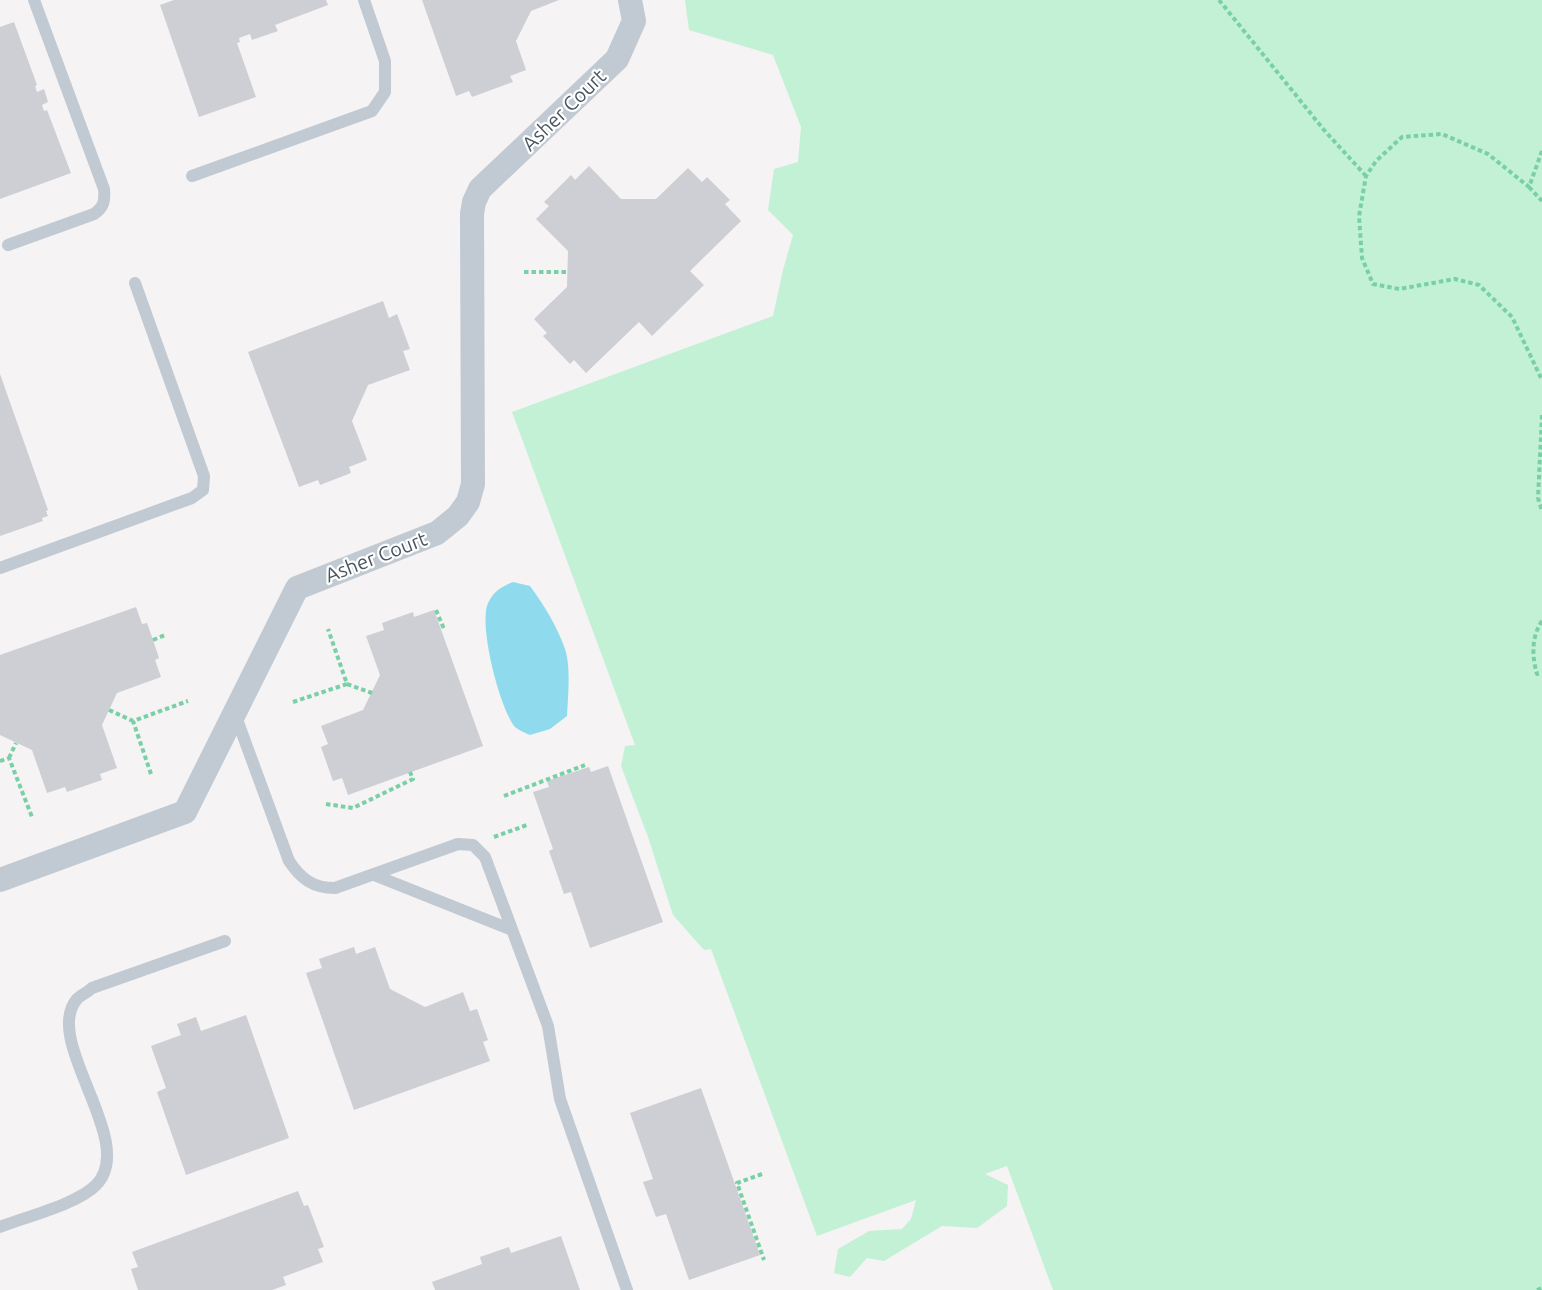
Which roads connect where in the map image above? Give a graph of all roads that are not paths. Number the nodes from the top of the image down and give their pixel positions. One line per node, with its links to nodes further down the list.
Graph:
1 (34, 0): 5 (lane)
2 (364, 0): 4 (lane)
3 (630, 0): 8 (street, Asher Court)
4 (192, 176)
5 (8, 244)
6 (135, 283): 7 (lane)
7 (0, 567)
8 (234, 714): 9 (lane); 10 (street, Asher Court)
9 (374, 875): 11 (lane); 11 (lane)
10 (0, 880)
11 (512, 930): 14 (lane)
12 (225, 940): 13 (lane)
13 (0, 1227)
14 (627, 1290)

